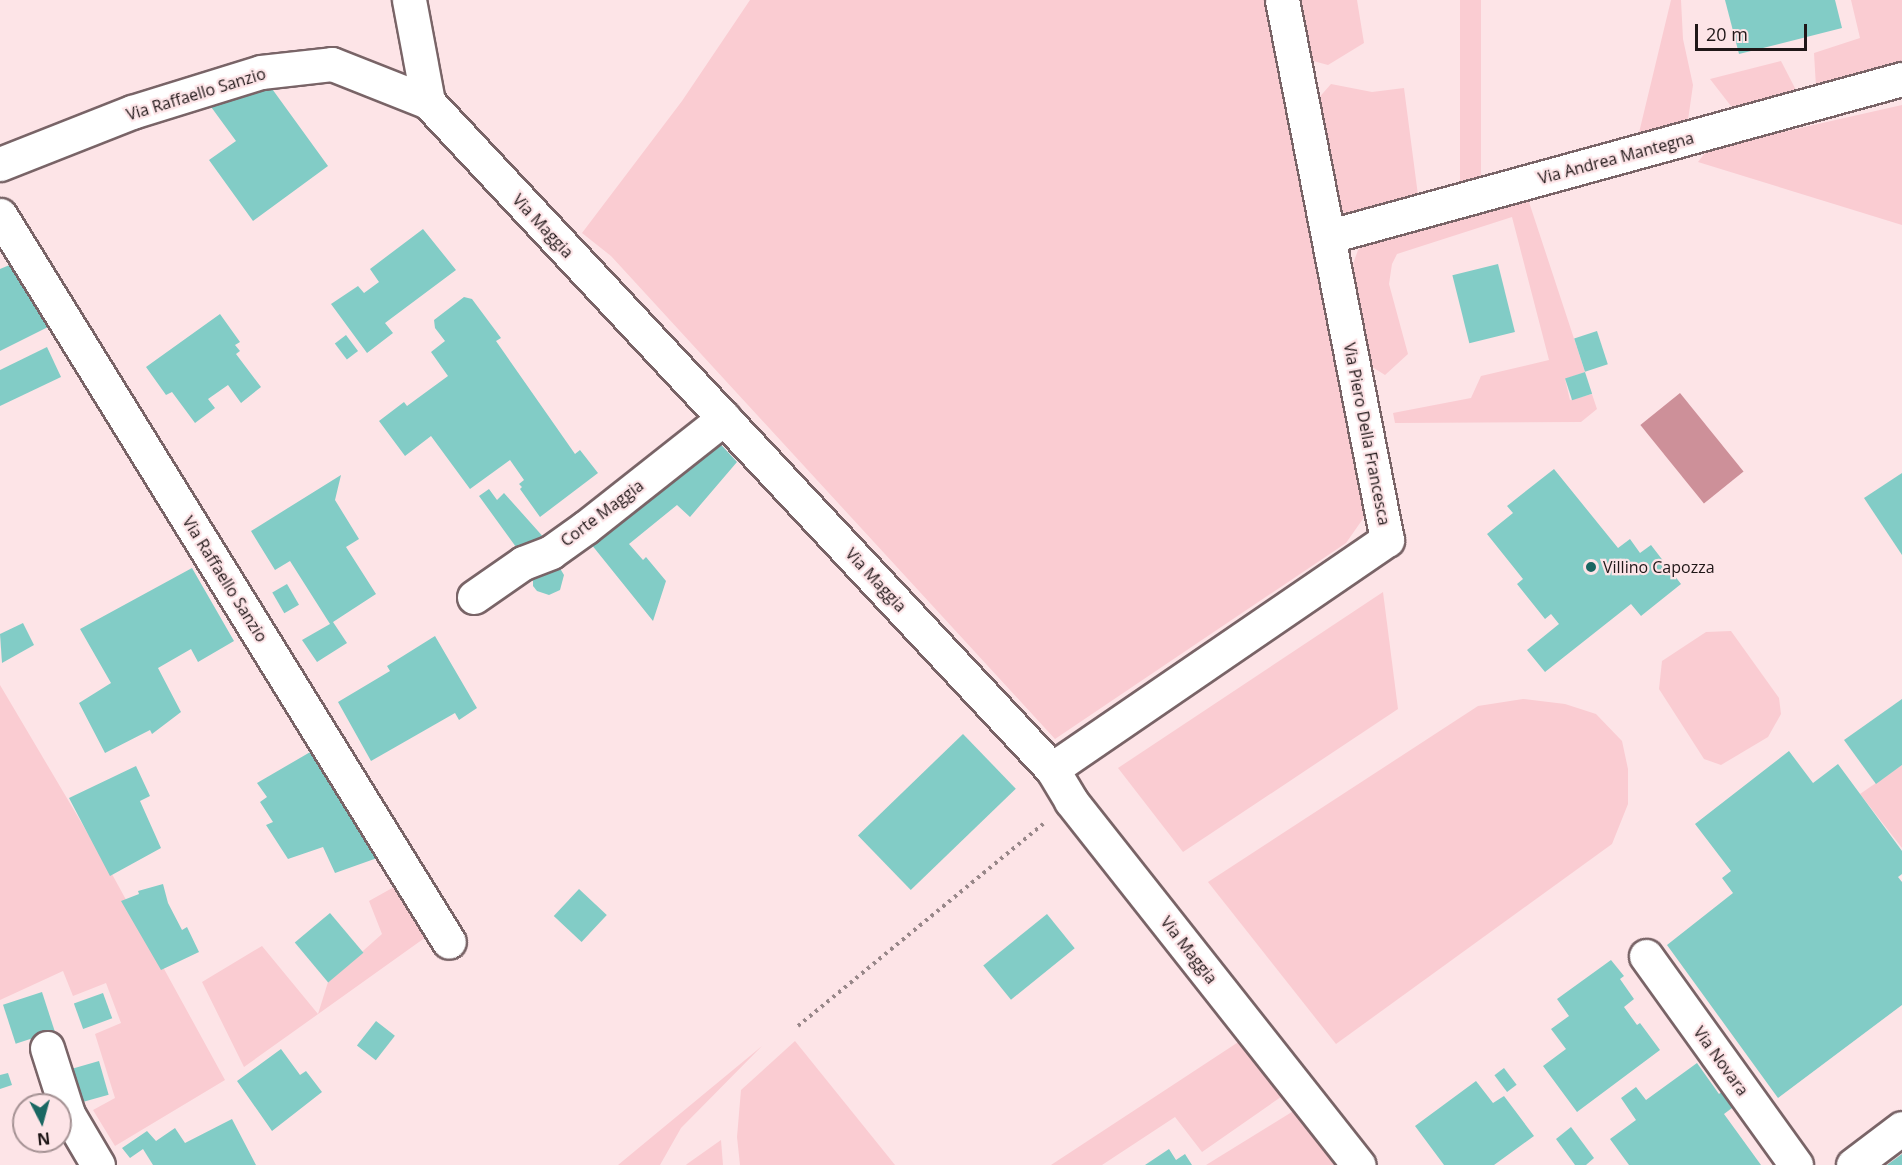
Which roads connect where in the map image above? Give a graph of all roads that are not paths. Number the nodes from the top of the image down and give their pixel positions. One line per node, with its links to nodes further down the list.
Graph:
1 (409, 0): 4 (street)
2 (1282, 0): 7 (street, Via Piero Della Francesca)
3 (1902, 79): 7 (street, Via Andrea Mantegna)
4 (428, 102): 5 (street, Via Raffaello Sanzio); 8 (street, Via Maggia)
5 (0, 164)
6 (0, 215): 11 (street, Via Raffaello Sanzio)
7 (1330, 236): 10 (street, Via Piero Della Francesca)
8 (724, 418): 9 (street, Corte Maggia); 10 (street, Via Maggia)
9 (474, 597)
10 (1052, 769): 16 (street, Via Maggia)
11 (449, 942)
12 (1646, 956): 17 (street, Via Novara)
13 (47, 1048): 15 (street)
14 (1902, 1128): 18 (street)
15 (98, 1165)
16 (1358, 1165)
17 (1796, 1165)
18 (1853, 1165)

